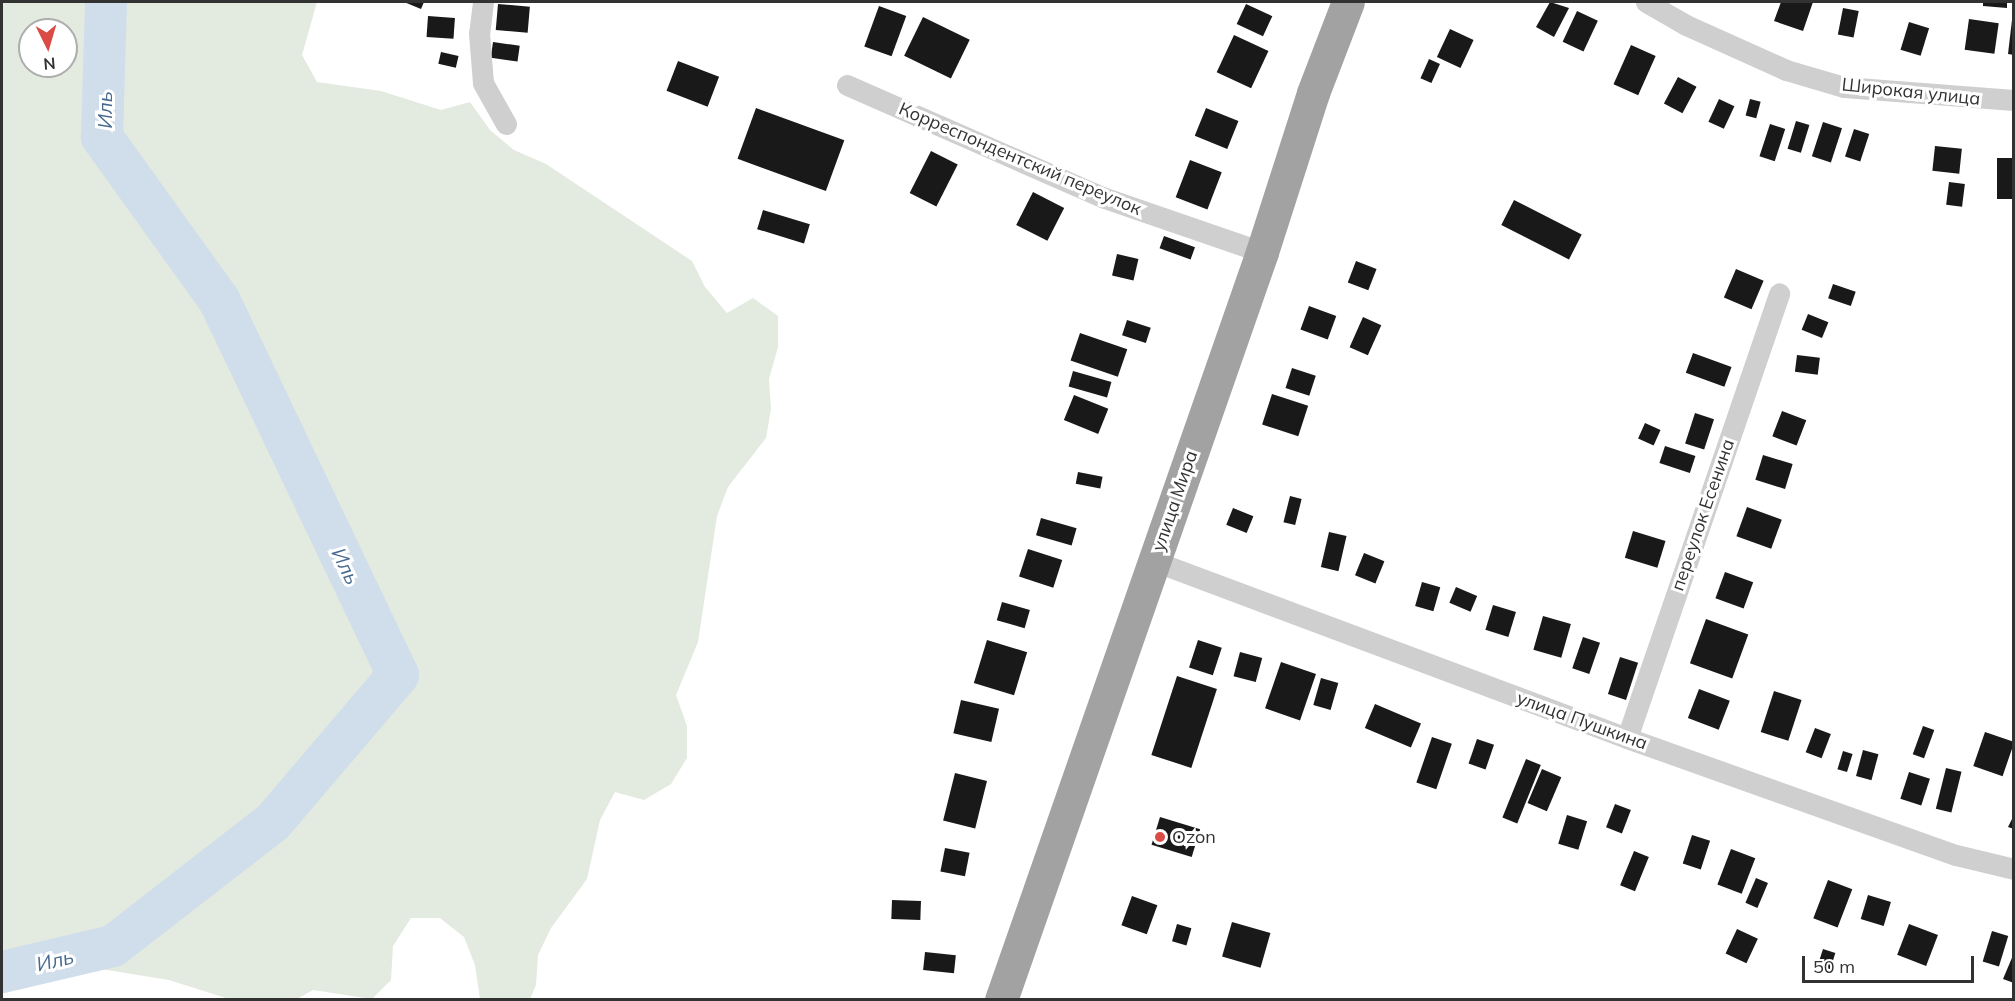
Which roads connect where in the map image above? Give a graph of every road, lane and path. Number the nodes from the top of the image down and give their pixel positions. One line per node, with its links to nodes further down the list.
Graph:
1 (483, 2): 6 (street)
2 (1348, 2): 7 (highway, улица Мира)
3 (1646, 2): 5 (street, Широкая улица)
4 (847, 85): 7 (street, Корреспондентский переулок)
5 (2013, 100)
6 (506, 124)
7 (1262, 252): 9 (highway, улица Мира)
8 (1779, 293): 10 (street, переулок Есенина)
9 (1154, 561): 10 (street, улица Пушкина); 12 (highway, улица Мира)
10 (1627, 738): 11 (street, улица Пушкина)
11 (2013, 869)
12 (1001, 999)

